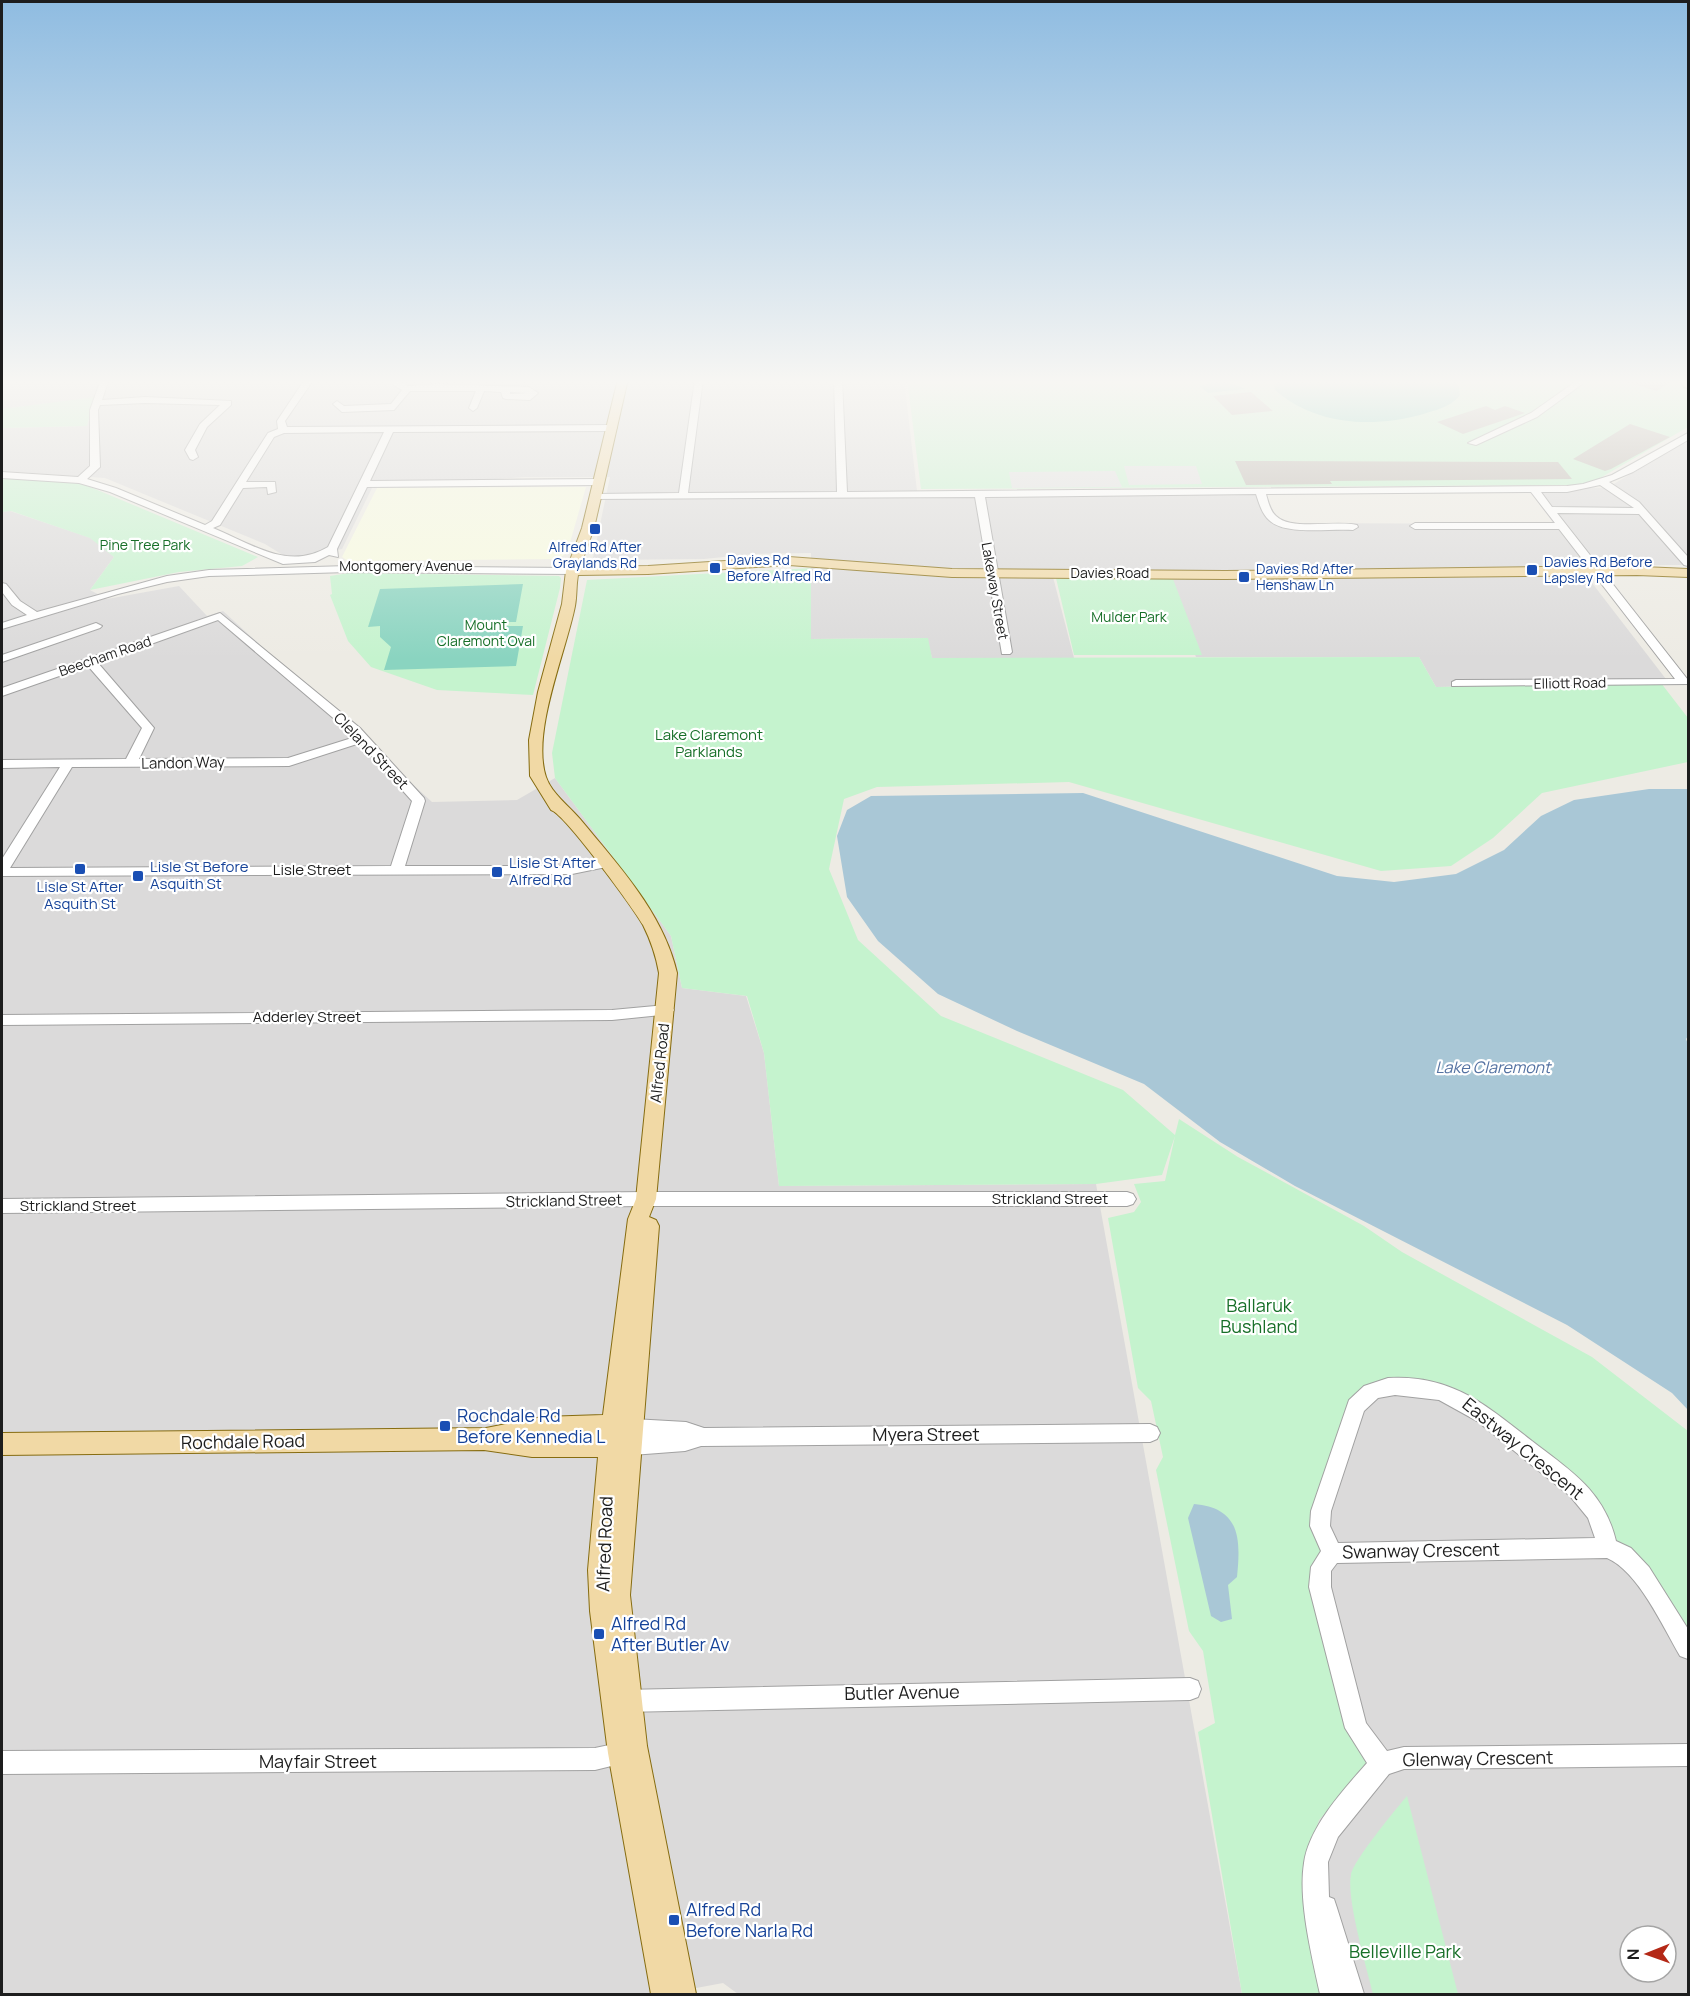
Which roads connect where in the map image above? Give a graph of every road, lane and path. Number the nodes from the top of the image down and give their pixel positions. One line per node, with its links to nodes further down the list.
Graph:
1 (89, 472): 9 (street)
2 (249, 472): 13 (street)
3 (368, 472): 12 (street)
4 (601, 472): 10 (main road, Alfred Road)
5 (686, 472): 19 (street)
6 (841, 472): 18 (street)
7 (1623, 472): 11 (street)
8 (2, 475): 9 (street)
9 (80, 480): 26 (street)
10 (598, 482): 12 (street); 20 (main road, Alfred Road)
11 (1603, 483): 15 (street); 22 (street)
12 (362, 484): 27 (street)
13 (241, 485): 14 (street); 26 (street)
14 (274, 485)
15 (1534, 490): 16 (street); 21 (street)
16 (1260, 491): 17 (street); 25 (street)
17 (979, 494): 18 (street); 32 (street, Lakeway Street)
18 (842, 495): 19 (street)
19 (683, 496): 20 (street)
20 (595, 497): 30 (main road, Alfred Road)
21 (1549, 510): 22 (street); 24 (street)
22 (1642, 511): 28 (street)
23 (1414, 526): 24 (street)
24 (1561, 526): 31 (street)
25 (1353, 527)
26 (206, 528): 27 (street)
27 (332, 549): 29 (street)
28 (1689, 563)
29 (346, 567): 30 (street, Montgomery Avenue); 36 (street, Montgomery Avenue)
30 (578, 568): 32 (main road, Davies Road); 50 (main road, Alfred Road)
31 (1597, 572): 32 (main road, Davies Road); 33 (main road, Davies Road); 44 (street, Elliott Road)
32 (992, 573): 41 (street, Lakeway Street)
33 (1689, 573)
34 (2, 586): 35 (street)
35 (16, 603): 36 (street); 37 (street)
36 (35, 615): 37 (street, Montgomery Avenue)
37 (23, 620): 39 (street, Montgomery Avenue)
38 (209, 620): 43 (street, Beecham Road); 46 (street, Cleland Street)
39 (2, 626)
40 (96, 626): 42 (street)
41 (1006, 652)
42 (2, 658)
43 (90, 661): 45 (street, Beecham Road); 49 (street)
44 (1456, 684)
45 (2, 692)
46 (361, 739): 49 (street, Landon Way); 51 (street, Cleland Street)
47 (2, 764): 48 (street, Landon Way)
48 (68, 764): 49 (street, Landon Way); 52 (street)
49 (130, 764)
50 (598, 861): 51 (street, Lisle Street); 53 (main road, Alfred Road)
51 (397, 870): 52 (street, Lisle Street)
52 (2, 871)
53 (666, 1015): 54 (street, Adderley Street); 56 (main road, Alfred Road)
54 (2, 1020)
55 (1127, 1198): 56 (street, Strickland Street)
56 (646, 1199): 57 (street, Strickland Street); 59 (main road, Alfred Road)
57 (2, 1206)
58 (1150, 1433): 59 (street, Myera Street)
59 (622, 1436): 60 (main road, Rochdale Road); 65 (main road, Alfred Road)
60 (2, 1444)
61 (1607, 1548): 62 (street, Swanway Crescent); 62 (street, Eastway Crescent); 63 (street)
62 (1332, 1553): 69 (street, Swanway Crescent)
63 (1689, 1648)
64 (1190, 1689): 65 (street, Butler Avenue)
65 (621, 1702): 66 (main road, Alfred Road)
66 (628, 1752): 68 (street, Mayfair Street); 71 (main road, Alfred Road); 72 (main road, Alfred Road)
67 (1689, 1755): 69 (street, Glenway Crescent)
68 (2, 1763)
69 (1382, 1764): 70 (street, Glenway Crescent)
70 (1318, 1892): 73 (street, Glenway Crescent); 74 (street, Glenway Crescent)
71 (666, 1995)
72 (681, 1995)
73 (1333, 1995)
74 (1351, 1995)

